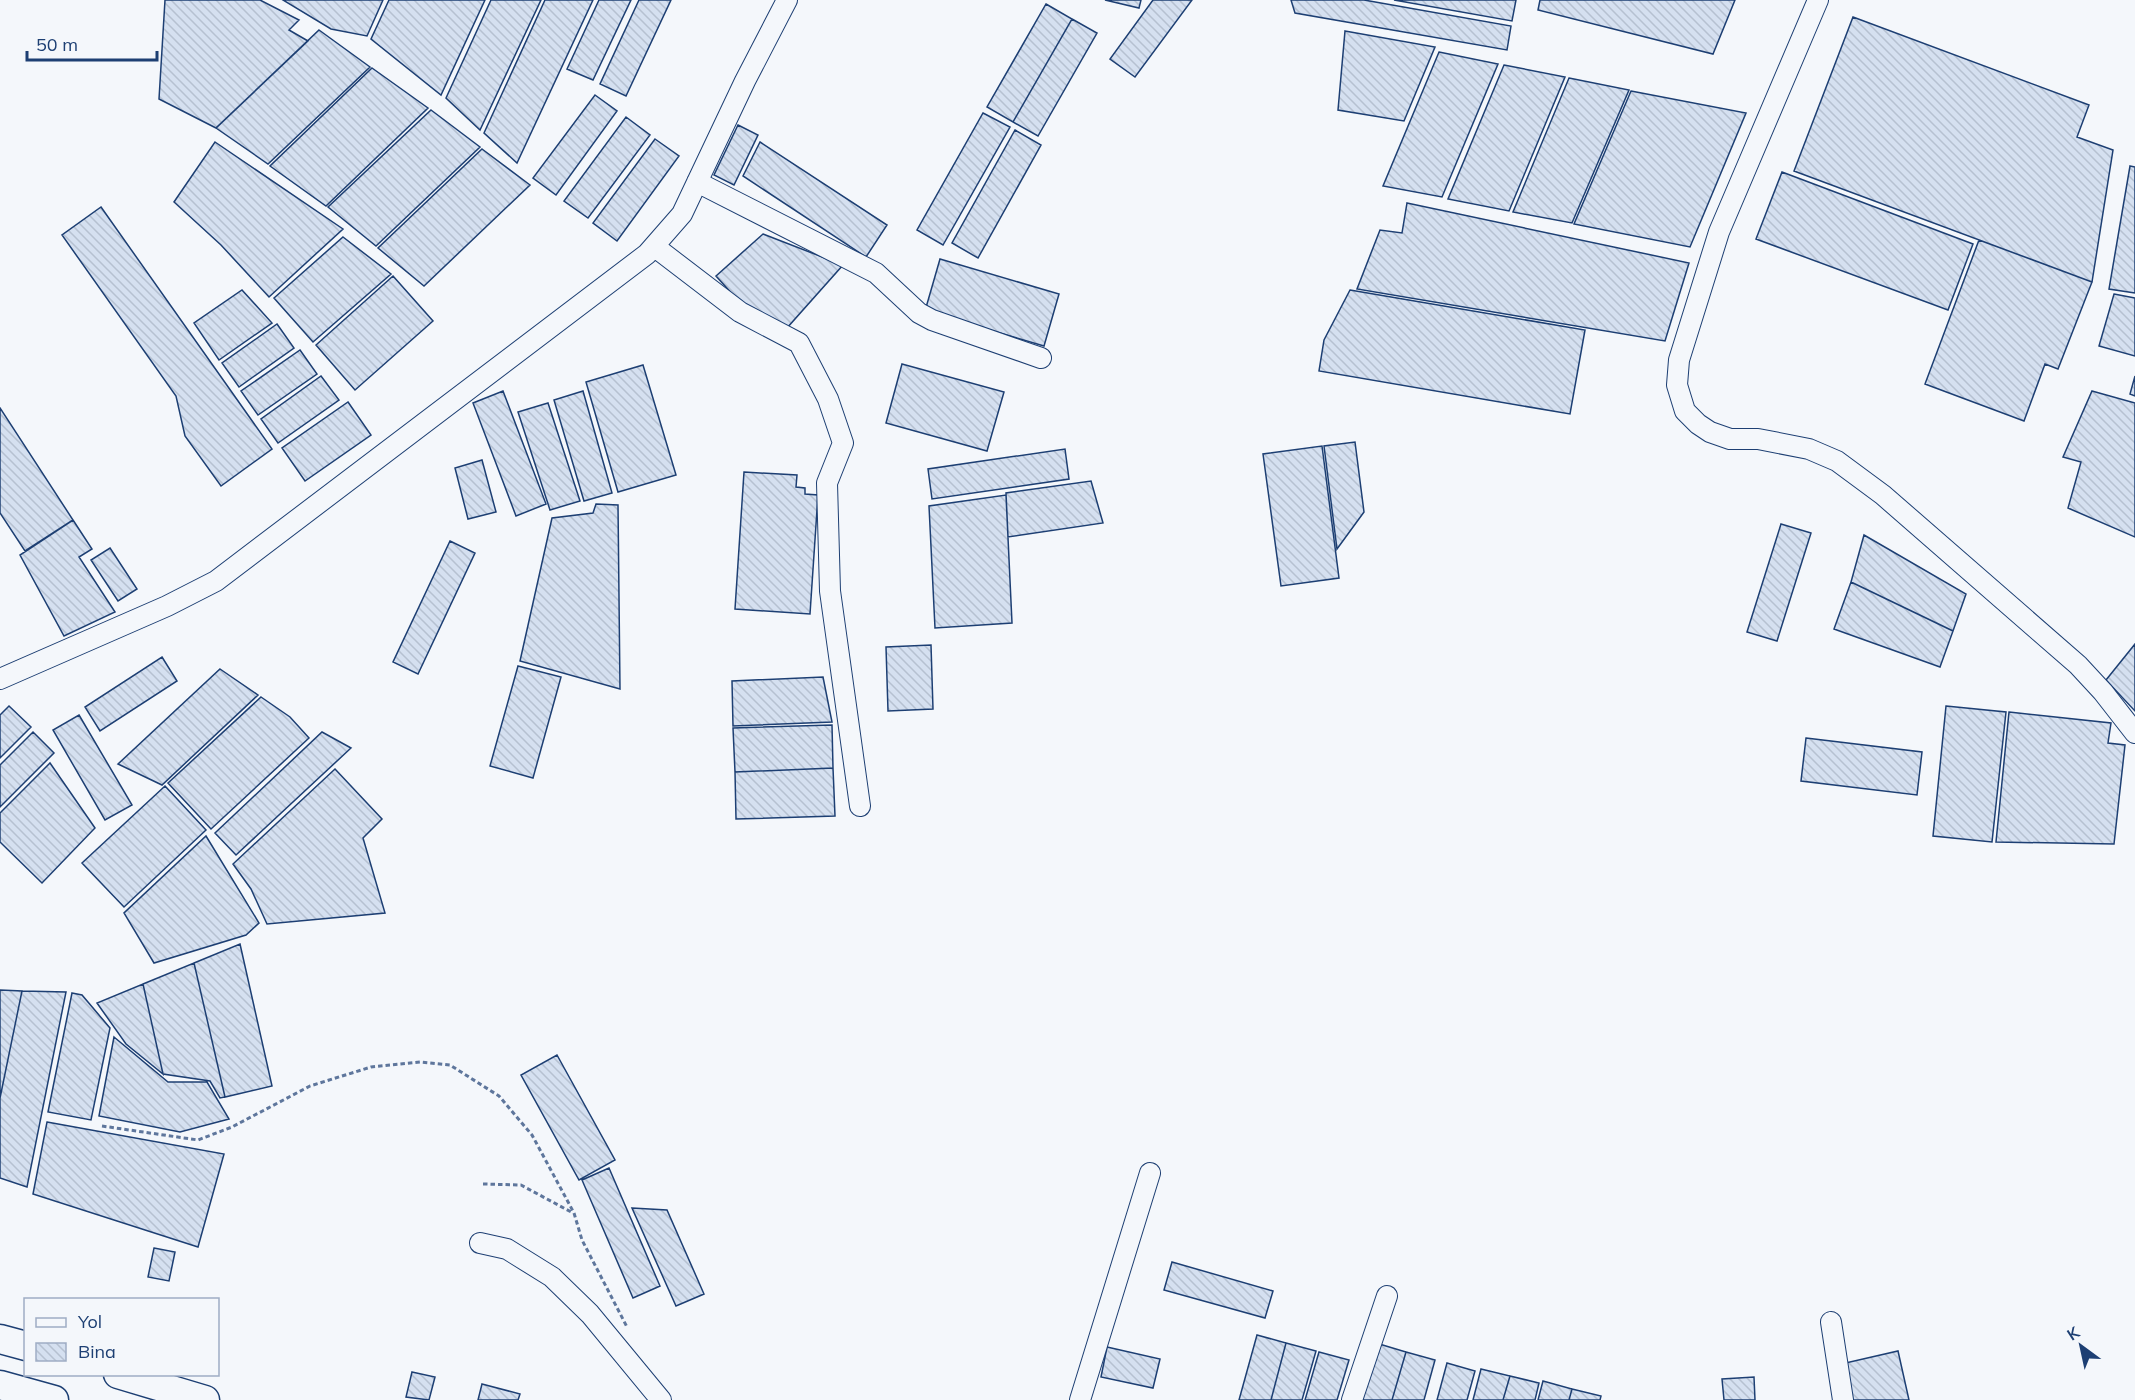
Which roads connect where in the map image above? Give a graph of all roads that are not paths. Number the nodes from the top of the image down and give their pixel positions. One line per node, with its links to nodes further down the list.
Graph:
1 (787, 0): 3 (street)
2 (1818, 0): 7 (street)
3 (697, 182): 4 (street); 5 (street)
4 (655, 247): 6 (street); 8 (street)
5 (1041, 358)
6 (0, 679)
7 (2135, 733)
8 (860, 806)
9 (1150, 1173): 20 (street)
10 (480, 1243): 19 (street)
11 (1387, 1296): 21 (street)
12 (1831, 1322): 22 (street)
13 (0, 1338): 14 (highway)
14 (24, 1345)
15 (125, 1376): 18 (highway)
16 (0, 1385): 17 (highway)
17 (54, 1400)
18 (205, 1400)
19 (661, 1400)
20 (1080, 1400)
21 (1352, 1400)
22 (1843, 1400)

